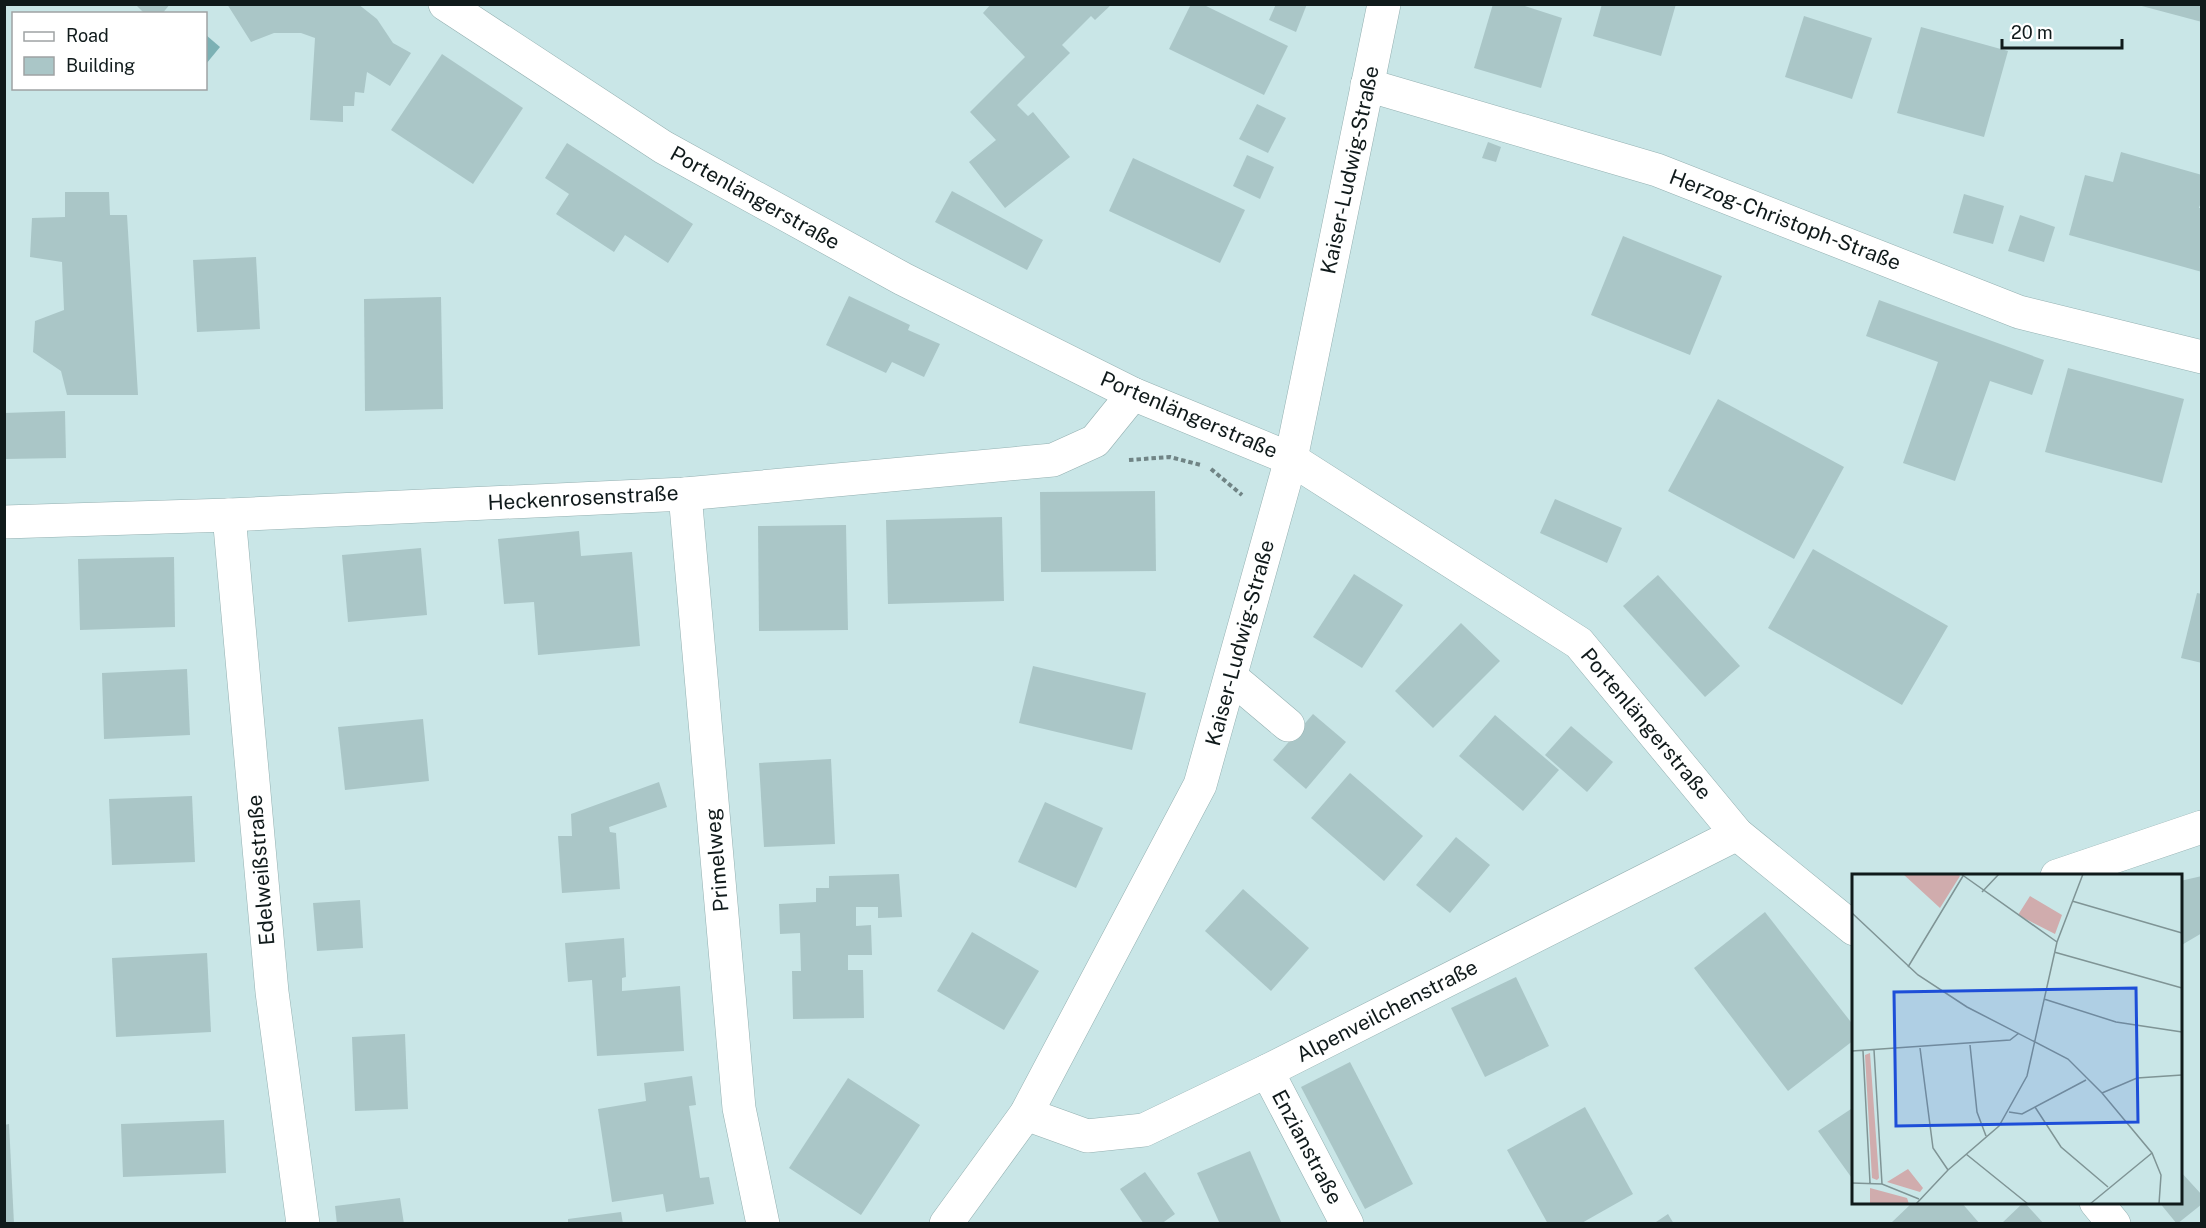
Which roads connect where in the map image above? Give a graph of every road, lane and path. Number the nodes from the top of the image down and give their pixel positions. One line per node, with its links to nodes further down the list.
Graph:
1 (445, 4): 5 (street, Portenlängerstraße)
2 (1384, 4): 3 (street, Kaiser-Ludwig-Straße)
3 (1367, 85): 4 (street, Herzog-Christoph-Straße); 7 (street, Kaiser-Ludwig-Straße)
4 (2202, 357)
5 (1133, 394): 6 (street, Heckenrosenstraße); 7 (street, Portenlängerstraße)
6 (1095, 441): 8 (street, Heckenrosenstraße); 9 (path)
7 (1291, 459): 9 (street, Kaiser-Ludwig-Straße); 15 (street, Portenlängerstraße)
8 (685, 494): 10 (street, Heckenrosenstraße); 22 (street, Primelweg)
9 (1276, 512): 12 (street, Kaiser-Ludwig-Straße)
10 (229, 514): 11 (street, Heckenrosenstraße); 21 (street, Edelweißstraße)
11 (4, 522)
12 (1231, 677): 13 (street); 19 (street, Kaiser-Ludwig-Straße)
13 (1288, 725)
14 (2202, 827): 16 (street)
15 (1737, 834): 17 (street, Portenlängerstraße); 18 (street, Alpenveilchenstraße)
16 (2063, 874)
17 (1852, 927)
18 (1267, 1071): 19 (street, Alpenveilchenstraße); 24 (street, Enzianstraße)
19 (1026, 1114): 23 (street, Kaiser-Ludwig-Straße)
20 (2097, 1204): 25 (street)
21 (303, 1224)
22 (763, 1224)
23 (946, 1224)
24 (1347, 1224)
25 (2114, 1224)

